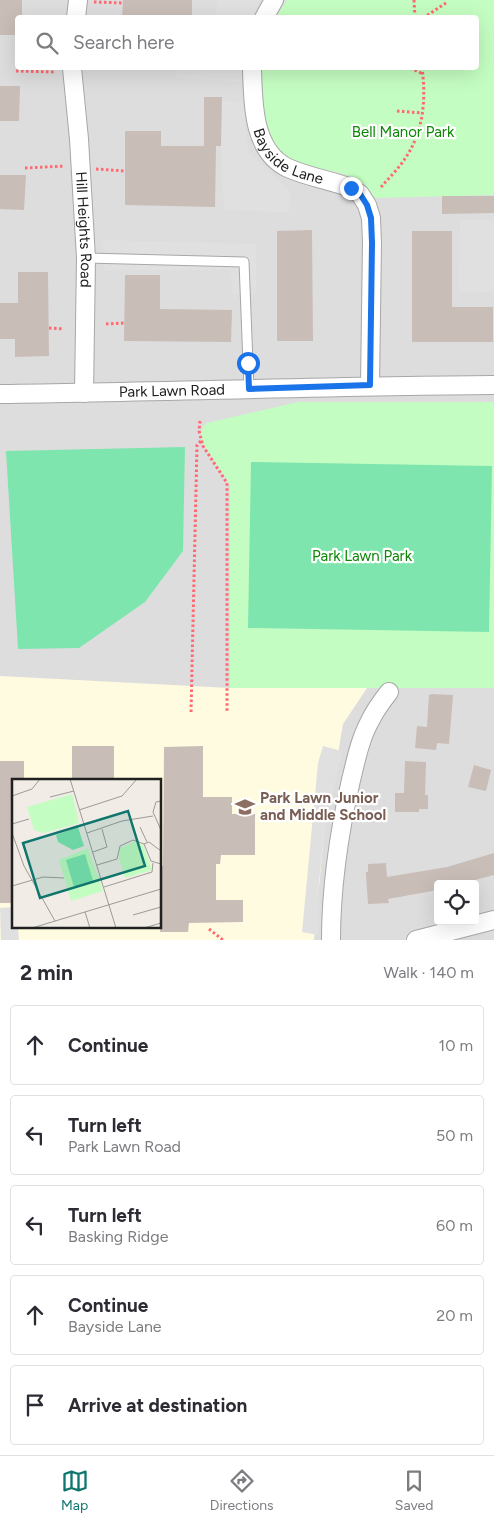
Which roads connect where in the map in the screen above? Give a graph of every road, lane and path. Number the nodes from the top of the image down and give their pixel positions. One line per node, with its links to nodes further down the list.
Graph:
1 (274, 0): 6 (street)
2 (414, 0): 7 (path)
3 (123, 2): 5 (path)
4 (446, 3): 8 (path)
5 (78, 6)
6 (266, 15)
7 (415, 15)
8 (428, 15)
9 (72, 70): 13 (path); 17 (street, Hill Heights Road)
10 (252, 70): 26 (street, Bayside Lane)
11 (414, 70): 14 (path)
12 (422, 70): 14 (path)
13 (16, 71)
14 (423, 74): 16 (path)
15 (397, 111): 16 (path)
16 (422, 113): 20 (path)
17 (80, 166): 18 (path); 19 (path); 21 (street, Hill Heights Road)
18 (25, 168)
19 (125, 171)
20 (381, 188)
21 (86, 258): 28 (lane); 29 (street, Hill Heights Road)
22 (124, 323): 23 (path)
23 (106, 324)
24 (49, 328): 25 (path)
25 (64, 329)
26 (370, 385): 27 (street, Park Lawn Road); 28 (street, Park Lawn Road)
27 (494, 385)
28 (249, 389): 29 (street, Park Lawn Road)
29 (84, 393): 30 (street, Park Lawn Road)
30 (0, 394)
31 (200, 421): 32 (path)
32 (202, 440): 34 (path); 35 (path)
33 (389, 692): 39 (street)
34 (191, 712)
35 (227, 712)
36 (494, 920): 40 (street)
37 (209, 929): 38 (path)
38 (223, 940)
39 (331, 940)
40 (416, 940)

